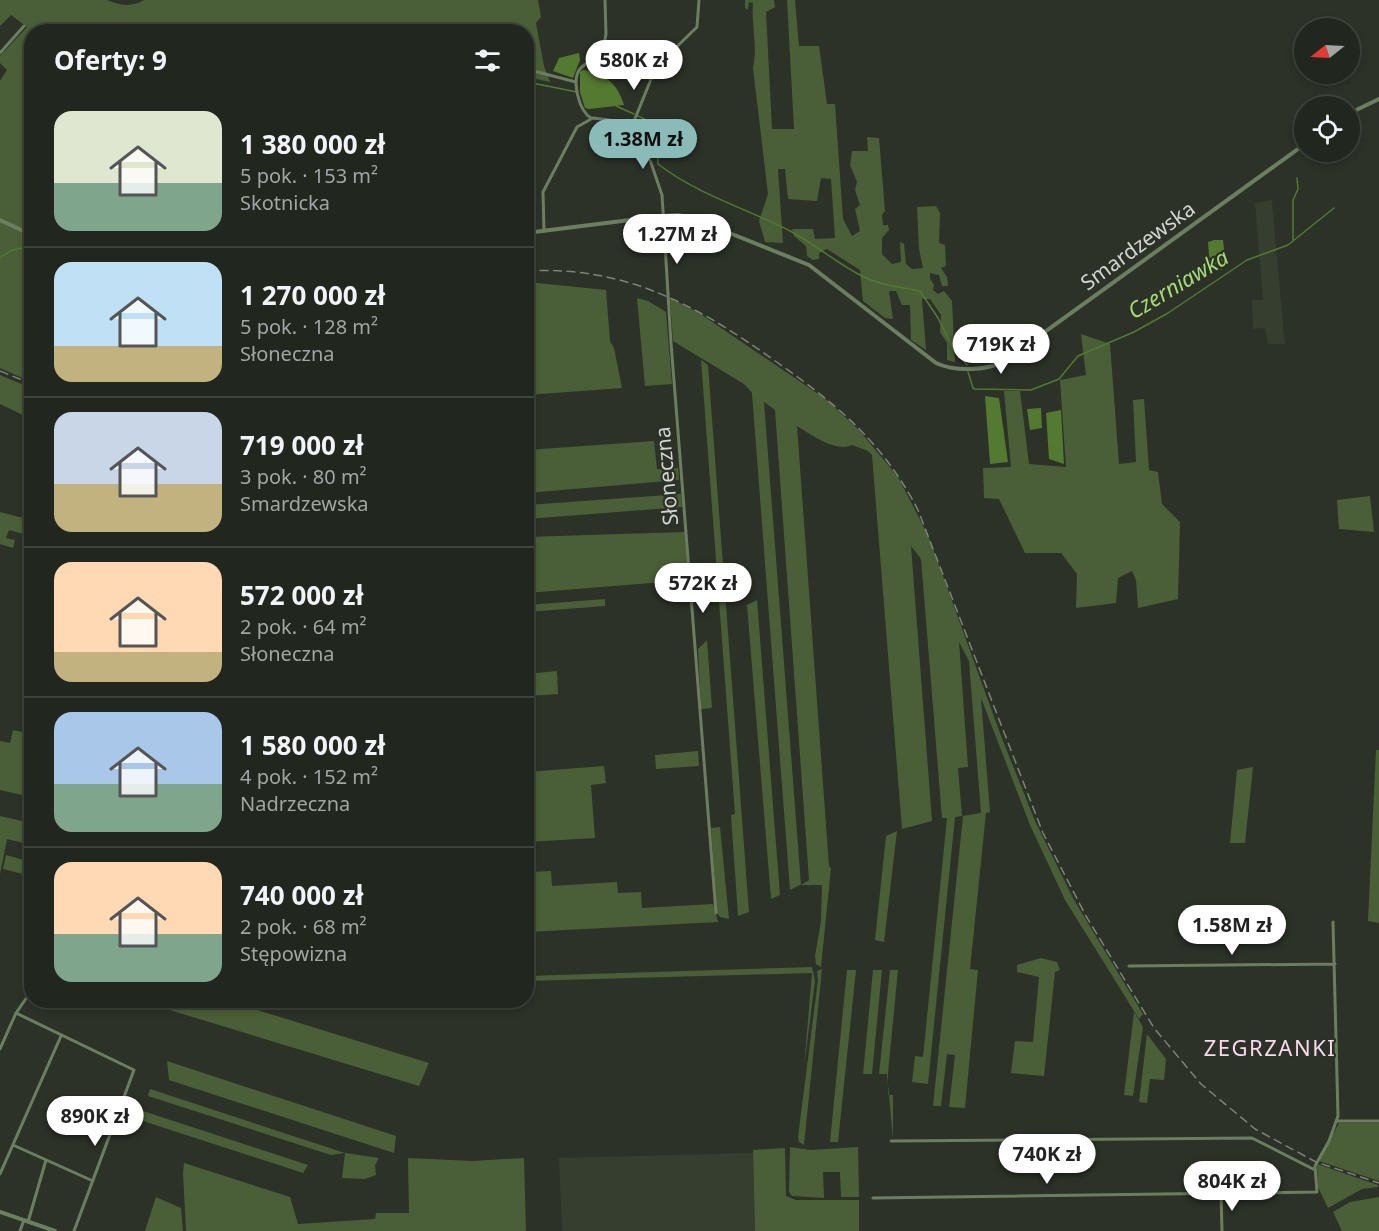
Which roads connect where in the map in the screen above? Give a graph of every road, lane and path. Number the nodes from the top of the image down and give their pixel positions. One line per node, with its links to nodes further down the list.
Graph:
1 (605, 0): 6 (street)
2 (699, 0): 10 (street)
3 (24, 26): 4 (street)
4 (0, 53)
5 (534, 71): 6 (street)
6 (576, 82): 9 (street)
7 (1379, 99): 8 (street)
8 (1360, 108)
9 (593, 118): 10 (street); 14 (street)
10 (632, 123): 12 (street, Słoneczna)
11 (1294, 152): 12 (street, Smardzewska)
12 (662, 216): 14 (street, Smardzewska); 17 (street, Słoneczna)
13 (0, 220): 15 (street)
14 (544, 231): 16 (street, Smardzewska)
15 (24, 232)
16 (534, 232)
17 (716, 913)
18 (1332, 922): 19 (street)
19 (1335, 964): 20 (street); 25 (street)
20 (1129, 966)
21 (24, 1001): 22 (street)
22 (16, 1013): 23 (street); 24 (street)
23 (61, 1035): 28 (street); 32 (street)
24 (0, 1049)
25 (1337, 1121): 26 (street); 30 (street)
26 (1379, 1121)
27 (891, 1141): 30 (street)
28 (13, 1145): 29 (street); 31 (street)
29 (46, 1160): 32 (street); 36 (street)
30 (1315, 1170): 33 (street)
31 (0, 1174)
32 (93, 1182): 39 (street)
33 (1221, 1193): 34 (street); 40 (street)
34 (873, 1198)
35 (0, 1212): 36 (street)
36 (26, 1221): 37 (street); 38 (street)
37 (20, 1231)
38 (55, 1231)
39 (74, 1231)
40 (1222, 1231)

